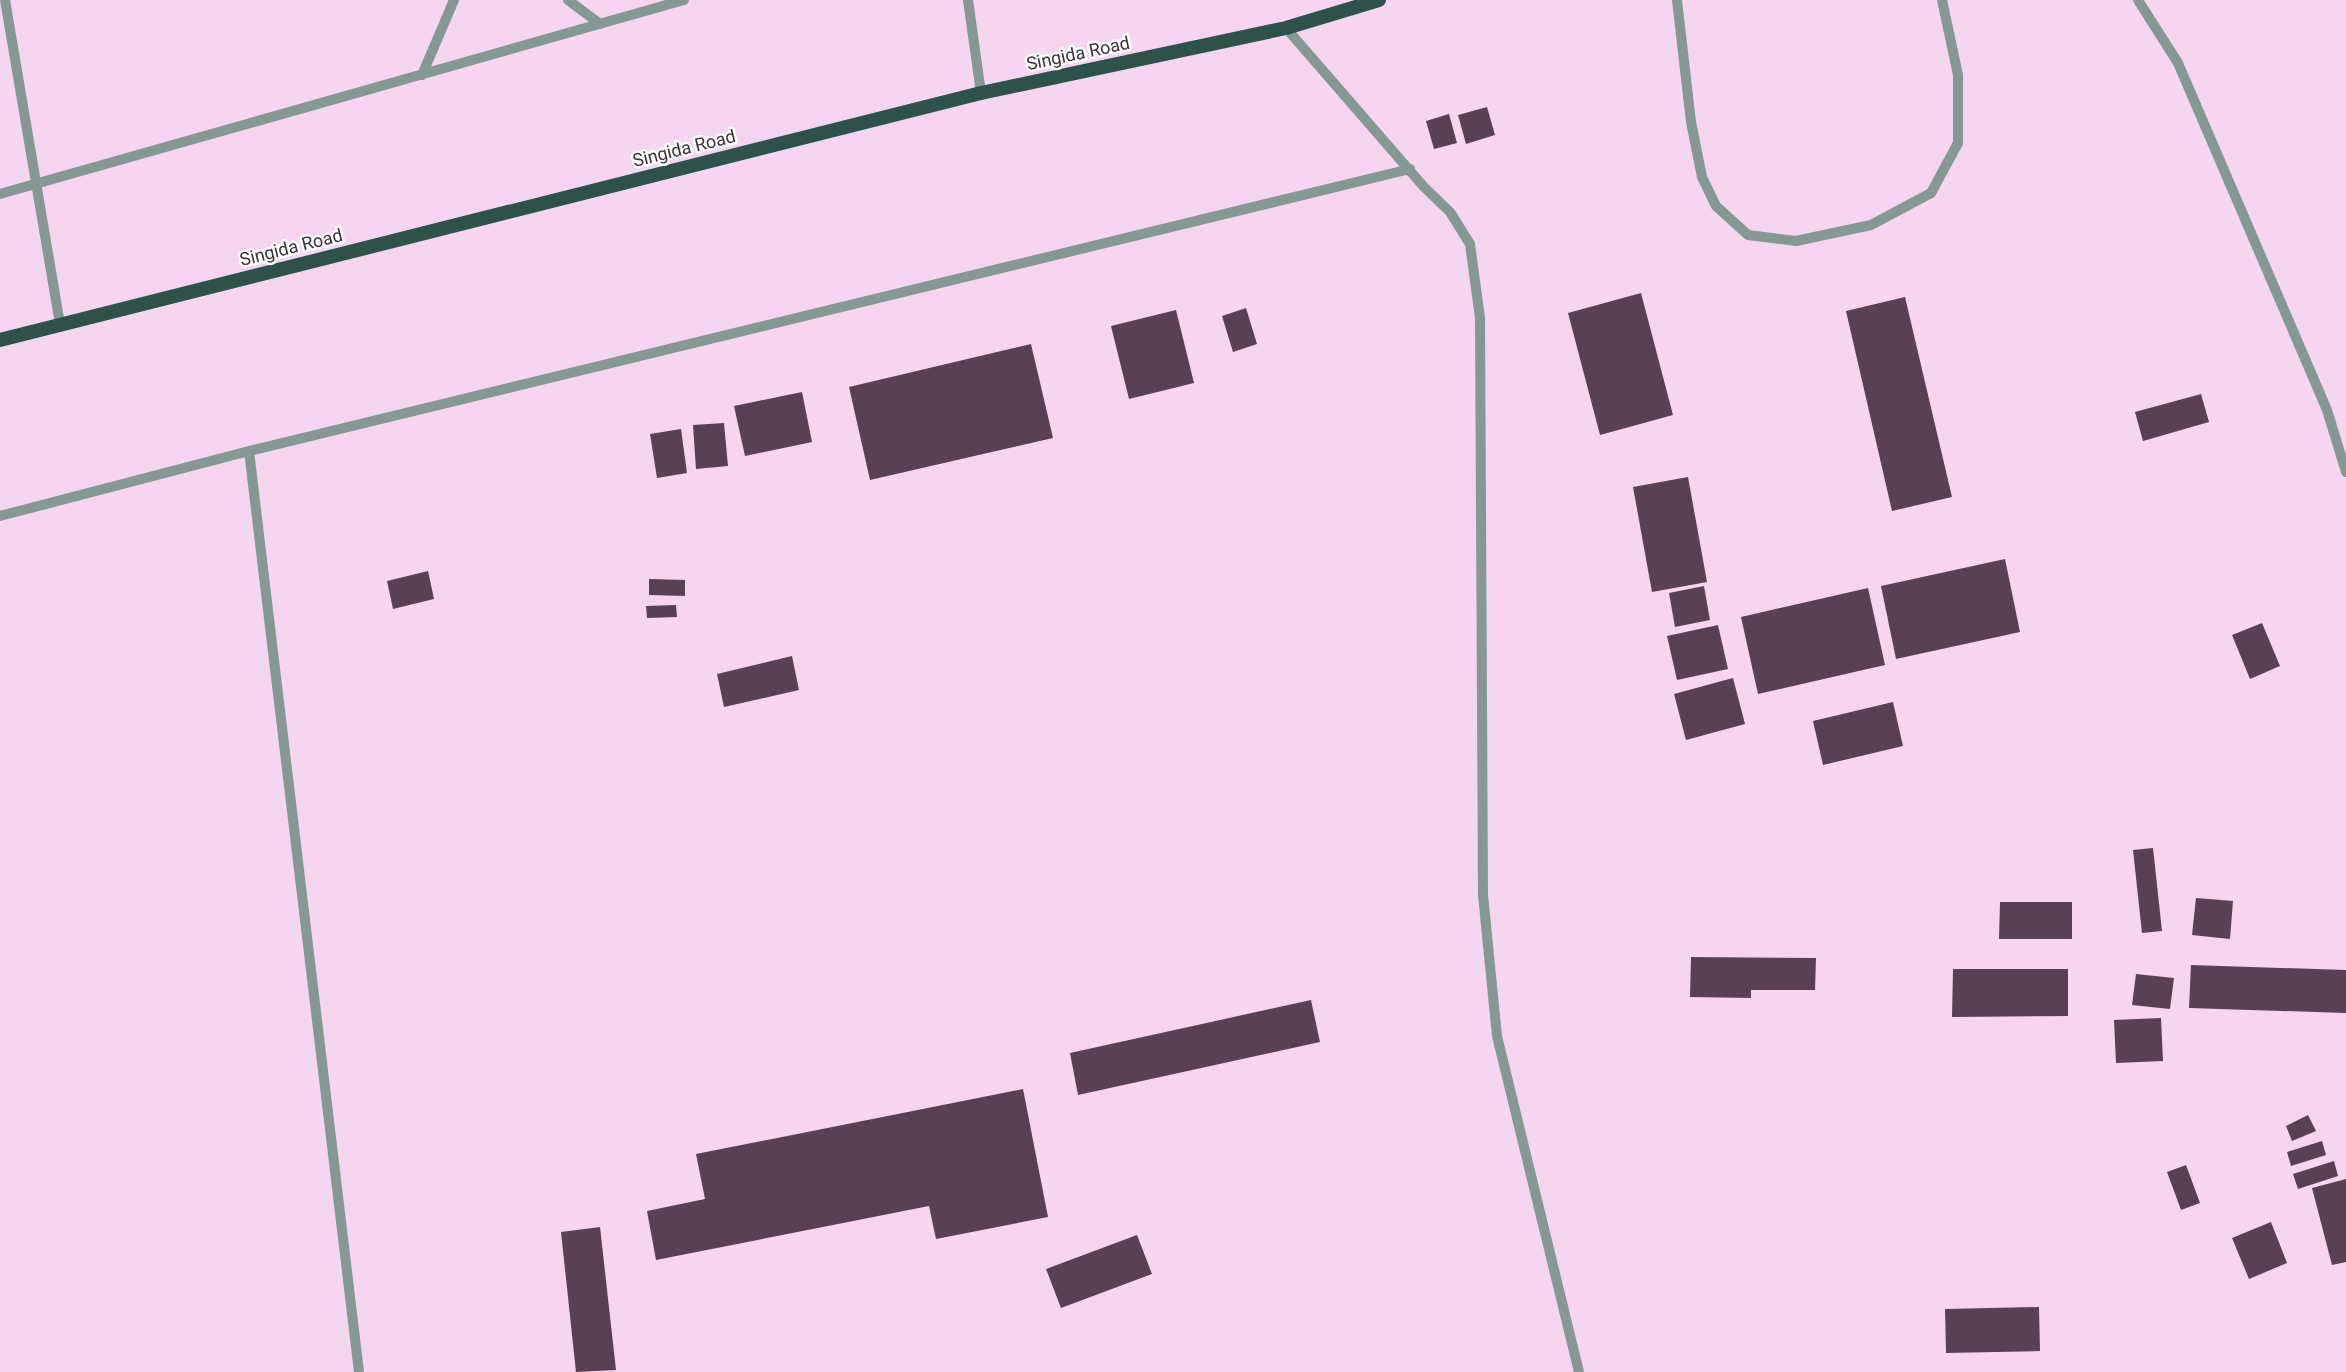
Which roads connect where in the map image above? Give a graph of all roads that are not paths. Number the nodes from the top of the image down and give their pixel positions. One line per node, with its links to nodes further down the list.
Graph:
1 (5, 0): 15 (street)
2 (454, 0): 12 (street)
3 (568, 0): 10 (street)
4 (684, 0): 10 (street)
5 (968, 0): 13 (street)
6 (1379, 0): 11 (highway, Singida Road)
7 (1678, 0): 8 (street)
8 (1942, 0)
9 (2138, 0): 20 (street)
10 (600, 24): 12 (street)
11 (1286, 28): 13 (highway, Singida Road); 14 (street)
12 (422, 75): 15 (street)
13 (981, 94): 17 (highway, Singida Road)
14 (1410, 169): 19 (street); 23 (street)
15 (36, 184): 16 (street); 17 (street)
16 (0, 194)
17 (60, 324): 18 (highway, Singida Road)
18 (0, 340)
19 (249, 451): 21 (street); 22 (street)
20 (2346, 472)
21 (0, 516)
22 (359, 1372)
23 (1580, 1372)

